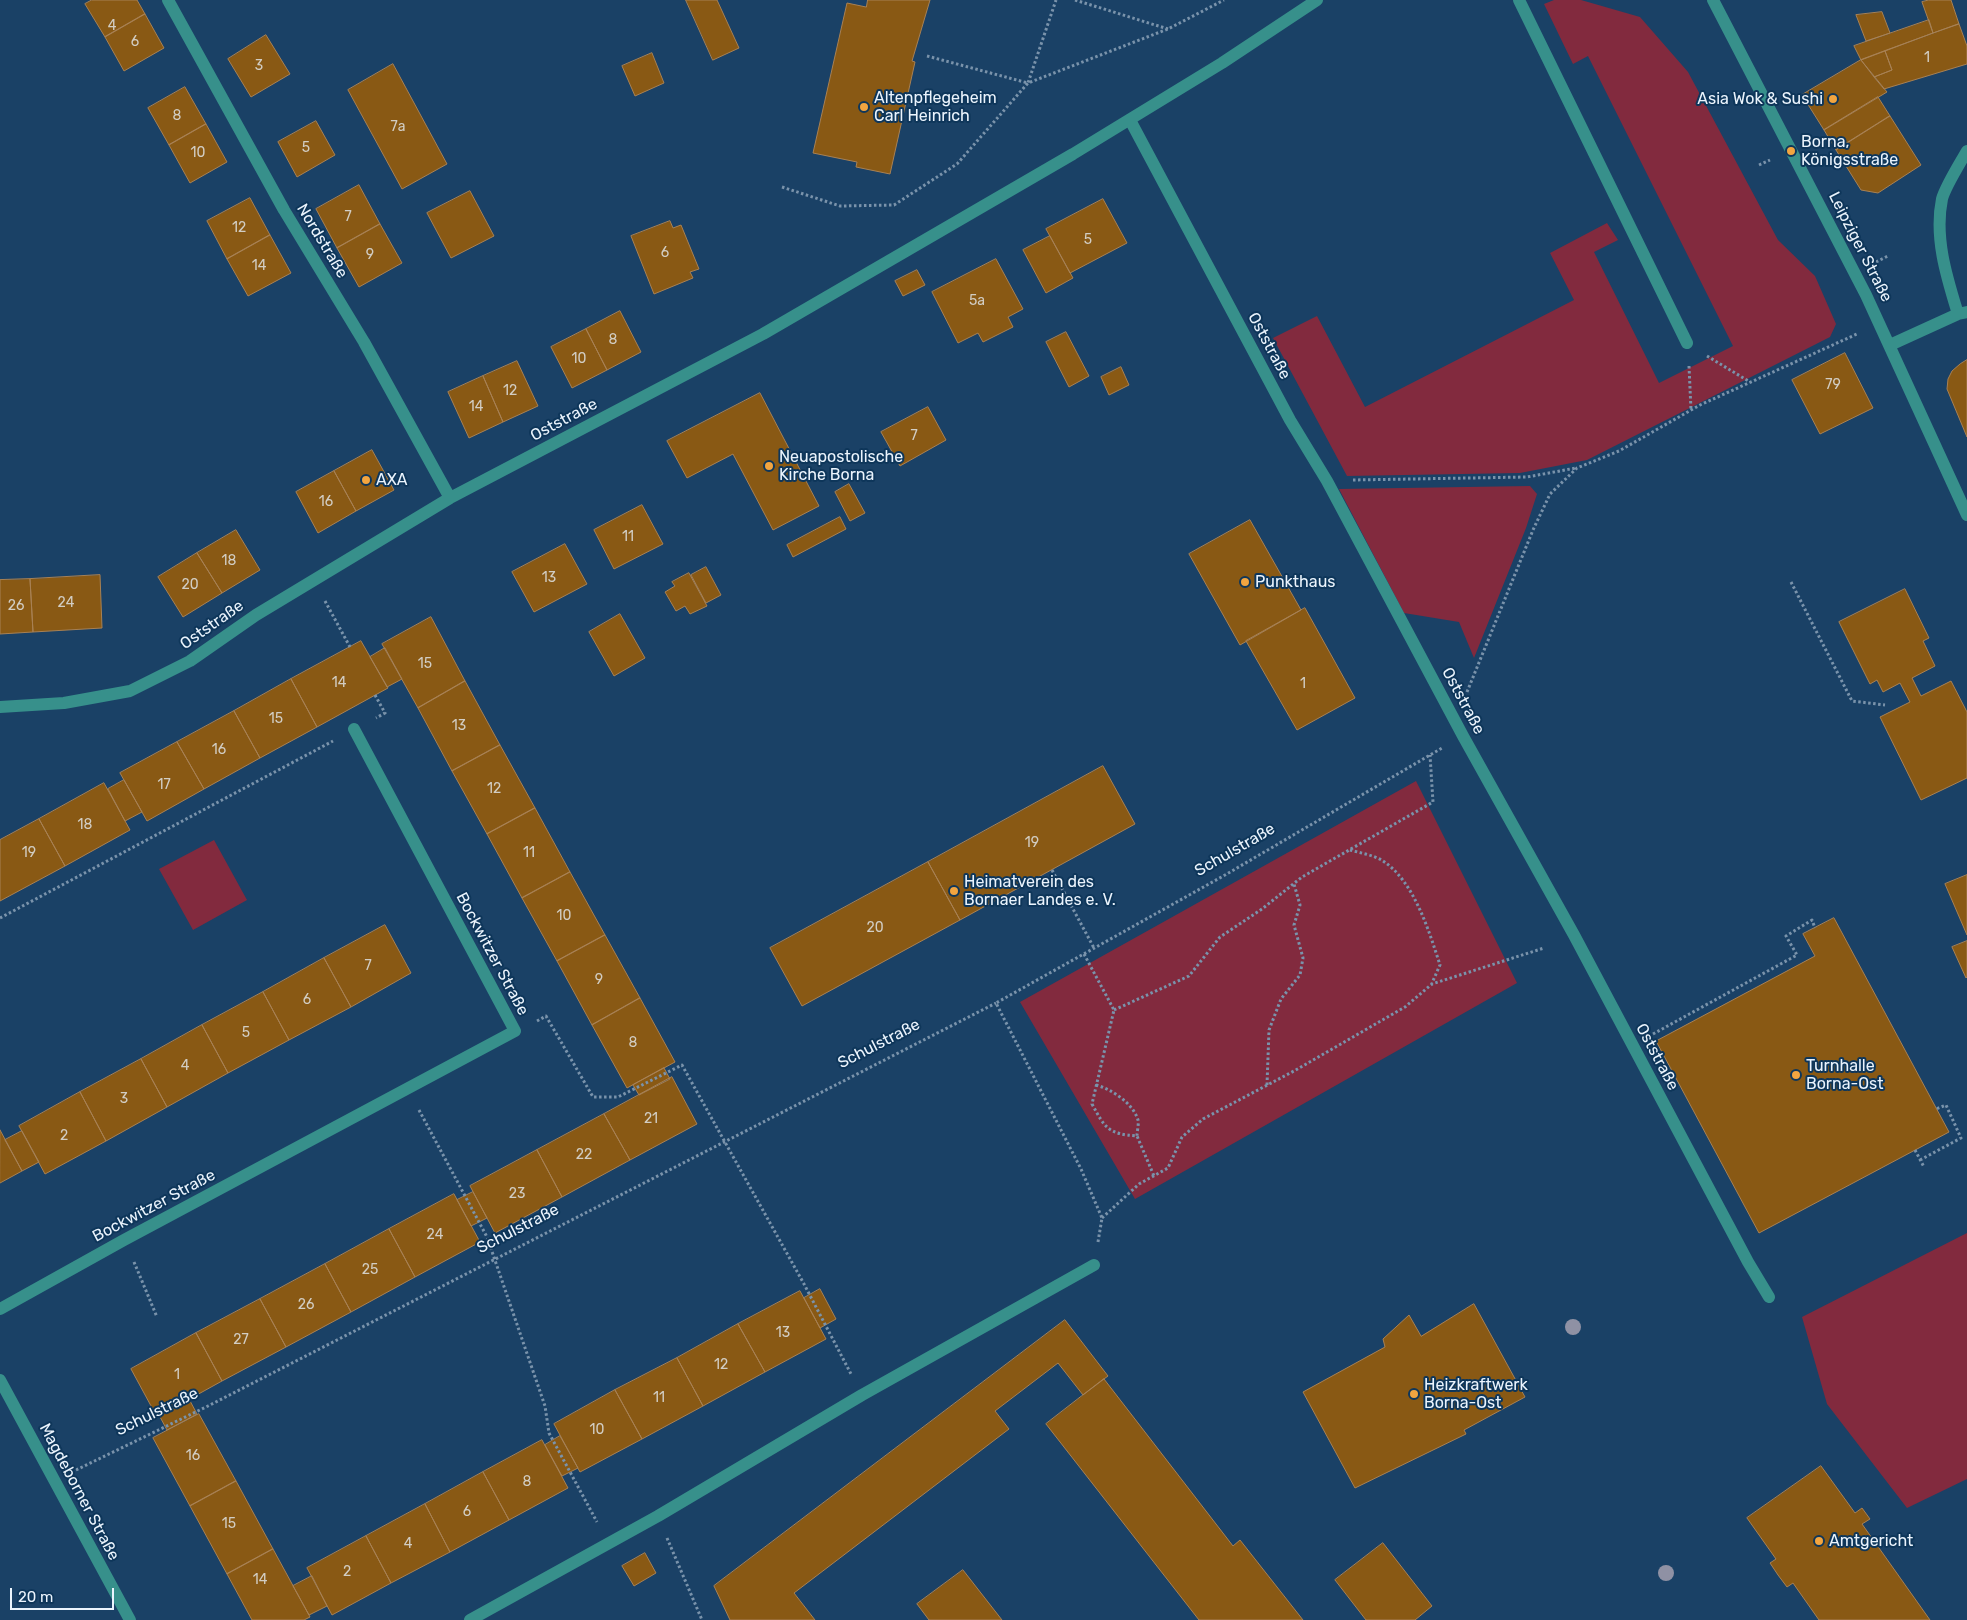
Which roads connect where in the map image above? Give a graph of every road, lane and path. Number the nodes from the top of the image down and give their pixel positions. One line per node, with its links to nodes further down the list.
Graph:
1 (168, 0): 22 (street, Nordstraße)
2 (1056, 0): 10 (path)
3 (1075, 0): 8 (path)
4 (1224, 0): 8 (path)
5 (1317, 0): 11 (street, Oststraße)
6 (1519, 0): 16 (street)
7 (1712, 0): 15 (street, Leipziger Straße)
8 (1168, 29): 10 (path)
9 (928, 56): 10 (path)
10 (1028, 83): 13 (path)
11 (1130, 120): 21 (street, Oststraße); 22 (street, Oststraße)
12 (1967, 150): 14 (street)
13 (782, 188)
14 (1963, 313): 17 (street)
15 (1880, 323): 17 (street, Leipziger Straße); 18 (path)
16 (1687, 343): 18 (path); 19 (path)
17 (1890, 345): 23 (street, Leipziger Straße)
18 (1750, 382): 19 (path)
19 (1691, 410): 20 (path)
20 (1577, 468): 21 (path); 30 (path)
21 (1327, 481): 30 (street, Oststraße)
22 (450, 498): 24 (street, Oststraße)
23 (1967, 515)
24 (314, 580): 26 (path); 28 (street, Oststraße)
25 (1791, 582): 27 (path)
26 (350, 647)
27 (1885, 705)
28 (0, 707)
29 (354, 730): 35 (path); 43 (street, Bockwitzer Straße)
30 (1463, 736): 31 (path, Schulstraße); 44 (street, Oststraße)
31 (1430, 755): 32 (path); 37 (path, Schulstraße)
32 (1349, 850): 34 (path); 40 (path)
33 (1052, 870): 37 (path)
34 (1294, 884): 42 (path); 46 (path)
35 (0, 918)
36 (1815, 928): 44 (path)
37 (1094, 948): 39 (path, Schulstraße)
38 (1544, 948): 40 (path)
39 (1084, 954): 41 (path, Schulstraße); 42 (path)
40 (1432, 984): 46 (path)
41 (996, 1003): 50 (path, Schulstraße); 55 (path)
42 (1114, 1010): 45 (path)
43 (515, 1031): 47 (street, Bockwitzer Straße); 50 (path)
44 (1633, 1046): 59 (street, Oststraße)
45 (1096, 1085): 49 (path); 49 (path)
46 (1267, 1086): 54 (path)
47 (408, 1088): 56 (street, Bockwitzer Straße); 57 (path)
48 (1936, 1109): 52 (path)
49 (1137, 1136): 54 (path)
50 (725, 1141): 57 (path, Schulstraße); 63 (path)
51 (1915, 1150): 52 (path)
52 (1920, 1160): 53 (path)
53 (1924, 1167)
54 (1154, 1176): 55 (path)
55 (1102, 1218): 58 (path)
56 (124, 1240): 60 (street, Bockwitzer Straße); 61 (path)
57 (496, 1259): 64 (path, Schulstraße); 66 (path)
58 (1094, 1265): 63 (street)
59 (1769, 1298)
60 (0, 1309)
61 (157, 1317)
62 (0, 1380): 64 (street, Magdeborner Straße)
63 (862, 1395): 65 (street)
64 (54, 1481): 67 (street, Magdeborner Straße)
65 (658, 1516): 66 (street); 69 (path)
66 (608, 1542): 68 (street)
67 (130, 1620)
68 (470, 1620)
69 (702, 1620)

